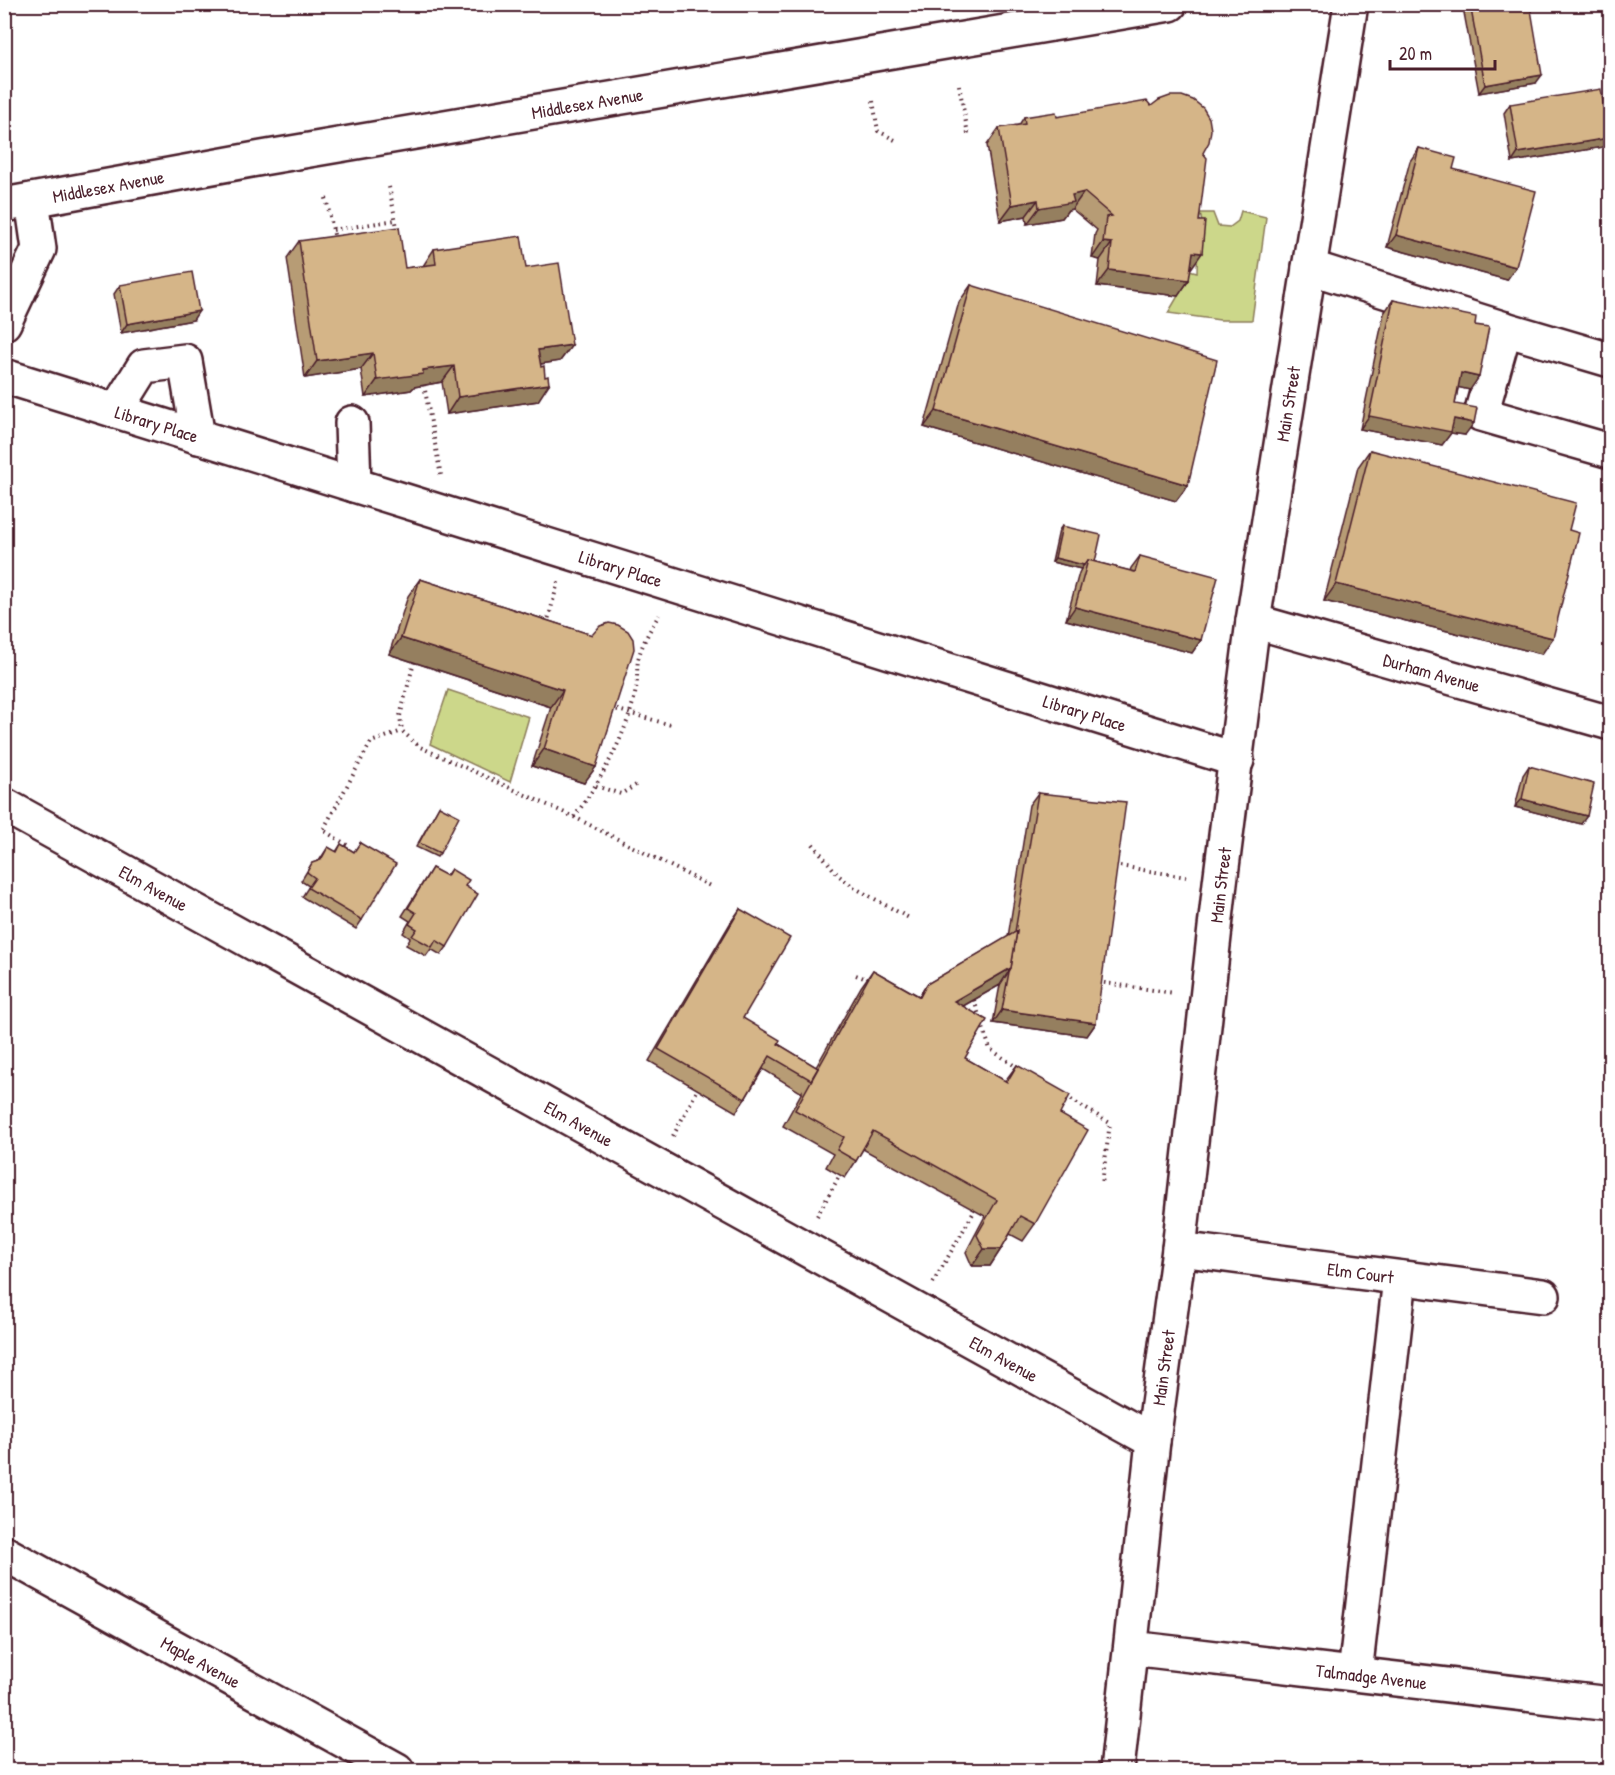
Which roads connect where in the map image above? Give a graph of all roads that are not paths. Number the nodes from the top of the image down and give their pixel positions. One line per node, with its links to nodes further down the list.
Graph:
1 (1170, 4): 3 (street, Middlesex Avenue)
2 (1351, 4): 4 (street, Main Street)
3 (18, 202): 5 (street)
4 (1310, 267): 6 (street); 14 (street, Main Street)
5 (4, 323)
6 (1505, 329): 7 (street); 12 (street)
7 (1611, 360)
8 (4, 376): 9 (street, Library Place)
9 (116, 411): 11 (street, Library Place); 11 (street)
10 (352, 423): 13 (street)
11 (198, 436): 13 (street, Library Place)
12 (1611, 451)
13 (354, 485): 16 (street, Library Place)
14 (1253, 621): 15 (street, Durham Avenue); 16 (street, Main Street)
15 (1611, 723)
16 (1237, 760): 18 (street, Main Street)
17 (4, 805): 21 (street, Elm Avenue)
18 (1179, 1249): 19 (street, Elm Court); 21 (street, Main Street)
19 (1400, 1278): 20 (street, Elm Court); 24 (street)
20 (1543, 1296)
21 (1153, 1441): 23 (street, Main Street)
22 (4, 1553): 26 (street, Maple Avenue)
23 (1131, 1648): 24 (street, Talmadge Avenue); 27 (street, Main Street)
24 (1355, 1674): 25 (street, Talmadge Avenue)
25 (1611, 1704)
26 (396, 1770)
27 (1117, 1770)

